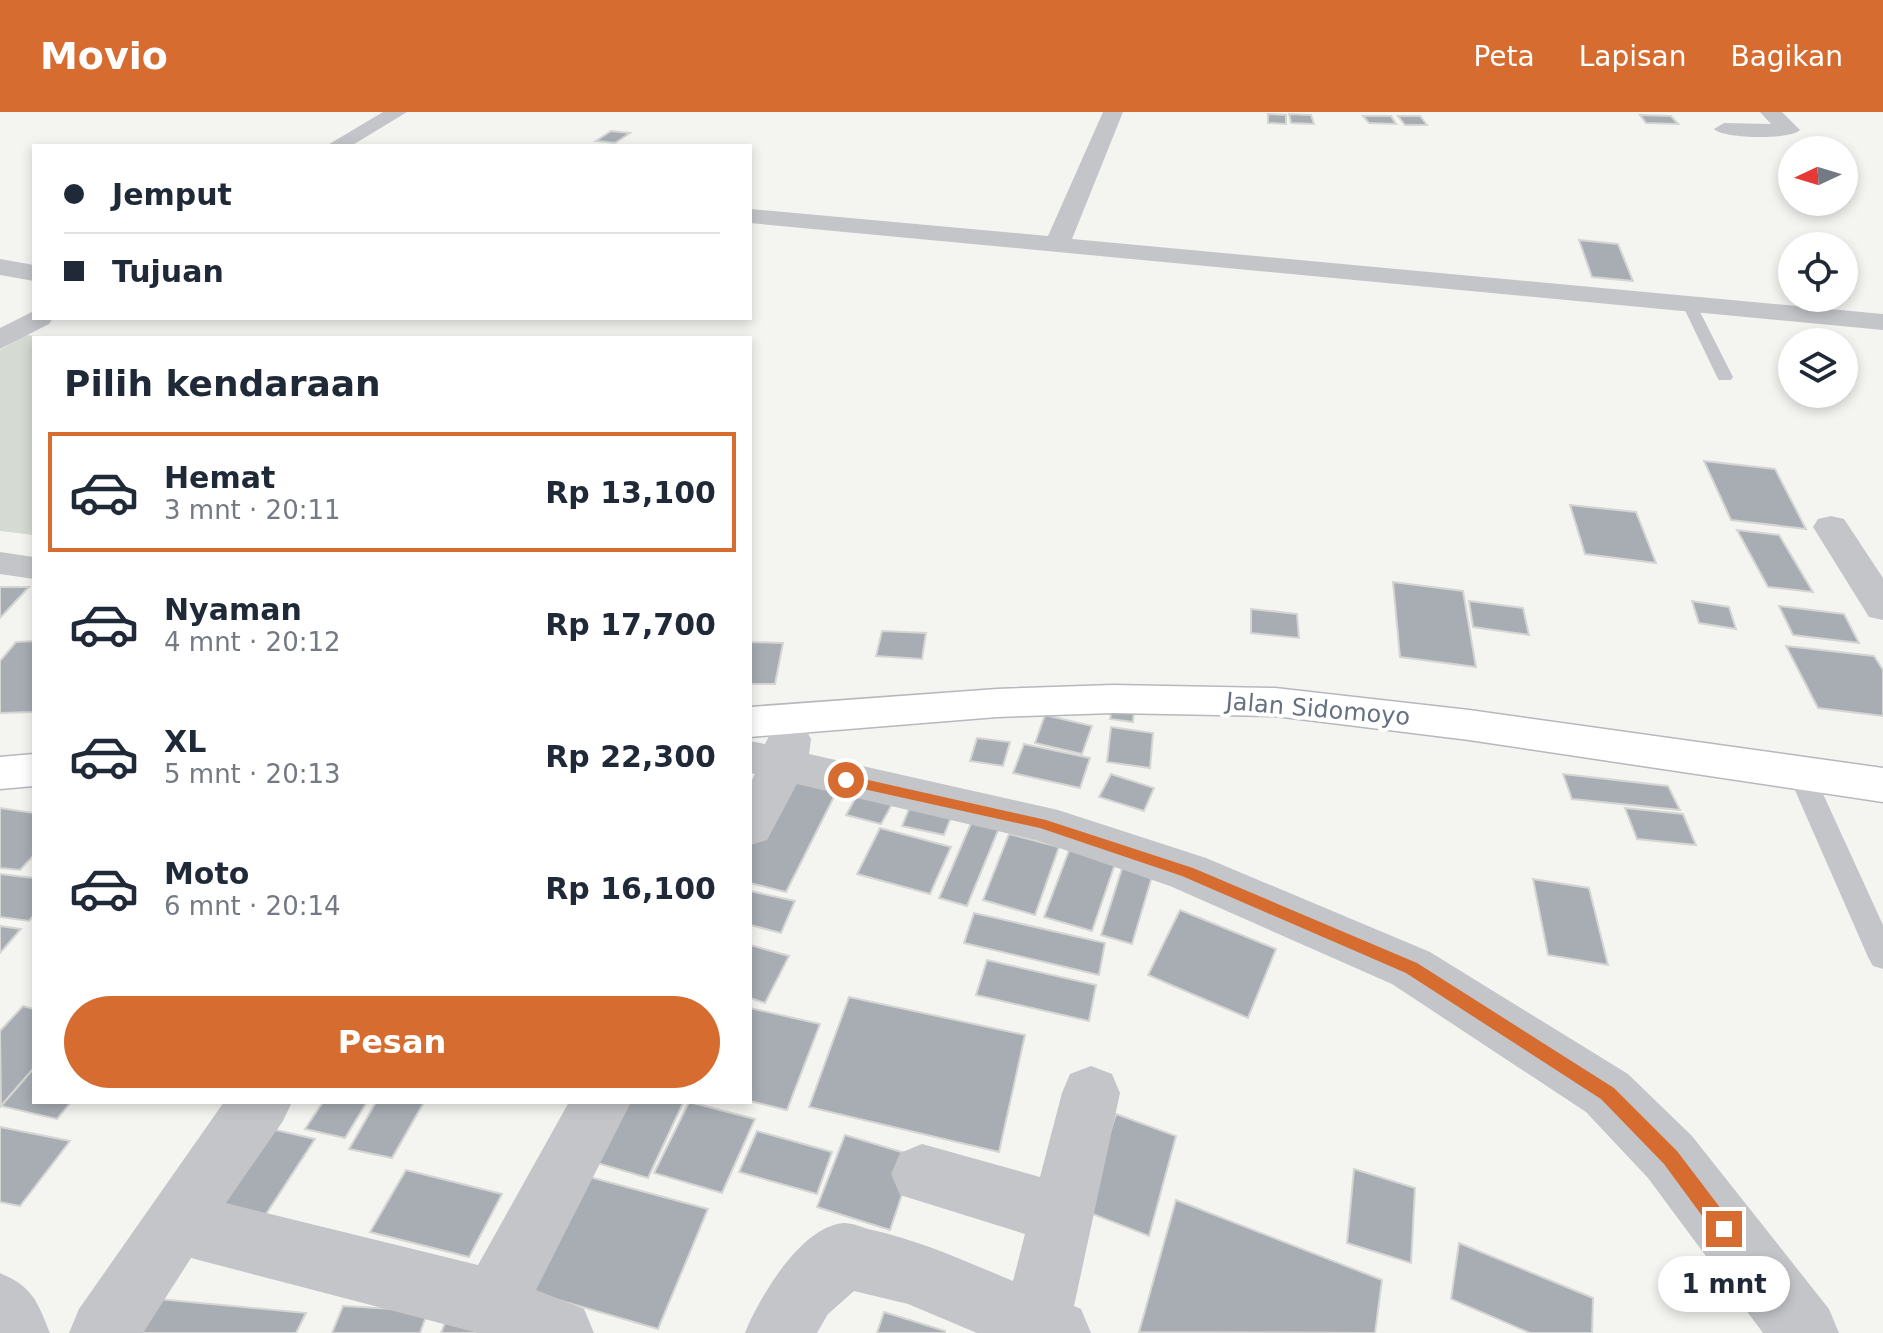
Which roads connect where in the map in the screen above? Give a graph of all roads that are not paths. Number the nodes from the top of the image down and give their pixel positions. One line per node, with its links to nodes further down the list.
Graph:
1 (397, 112): 5 (street)
2 (1113, 112): 7 (street)
3 (1770, 112): 4 (street)
4 (1724, 129)
5 (340, 144)
6 (752, 216): 7 (street)
7 (1057, 245): 10 (street)
8 (0, 267): 9 (street)
9 (32, 273)
10 (1689, 304): 12 (street); 14 (lane)
11 (35, 320): 13 (street)
12 (1883, 322)
13 (0, 340)
14 (1725, 377)
15 (1831, 527): 18 (street)
16 (0, 563): 17 (street)
17 (32, 568)
18 (1883, 608)
19 (752, 724): 20 (main road, Jalan Sidomoyo)
20 (779, 746): 22 (main road, Jalan Sidomoyo); 25 (street); 36 (street)
21 (32, 770): 23 (main road)
22 (1800, 772): 24 (main road, Jalan Sidomoyo); 26 (lane)
23 (0, 773)
24 (1883, 785)
25 (752, 821)
26 (1883, 957)
27 (1091, 1093): 31 (street)
28 (260, 1104): 32 (street)
29 (600, 1104): 33 (street)
30 (922, 1174): 31 (street)
31 (1062, 1214): 35 (street)
32 (177, 1223): 33 (street); 38 (street)
33 (497, 1303): 39 (street)
34 (0, 1307): 37 (street)
35 (1046, 1327): 40 (street)
36 (1798, 1330)
37 (16, 1333)
38 (103, 1333)
39 (560, 1333)
40 (779, 1333)

